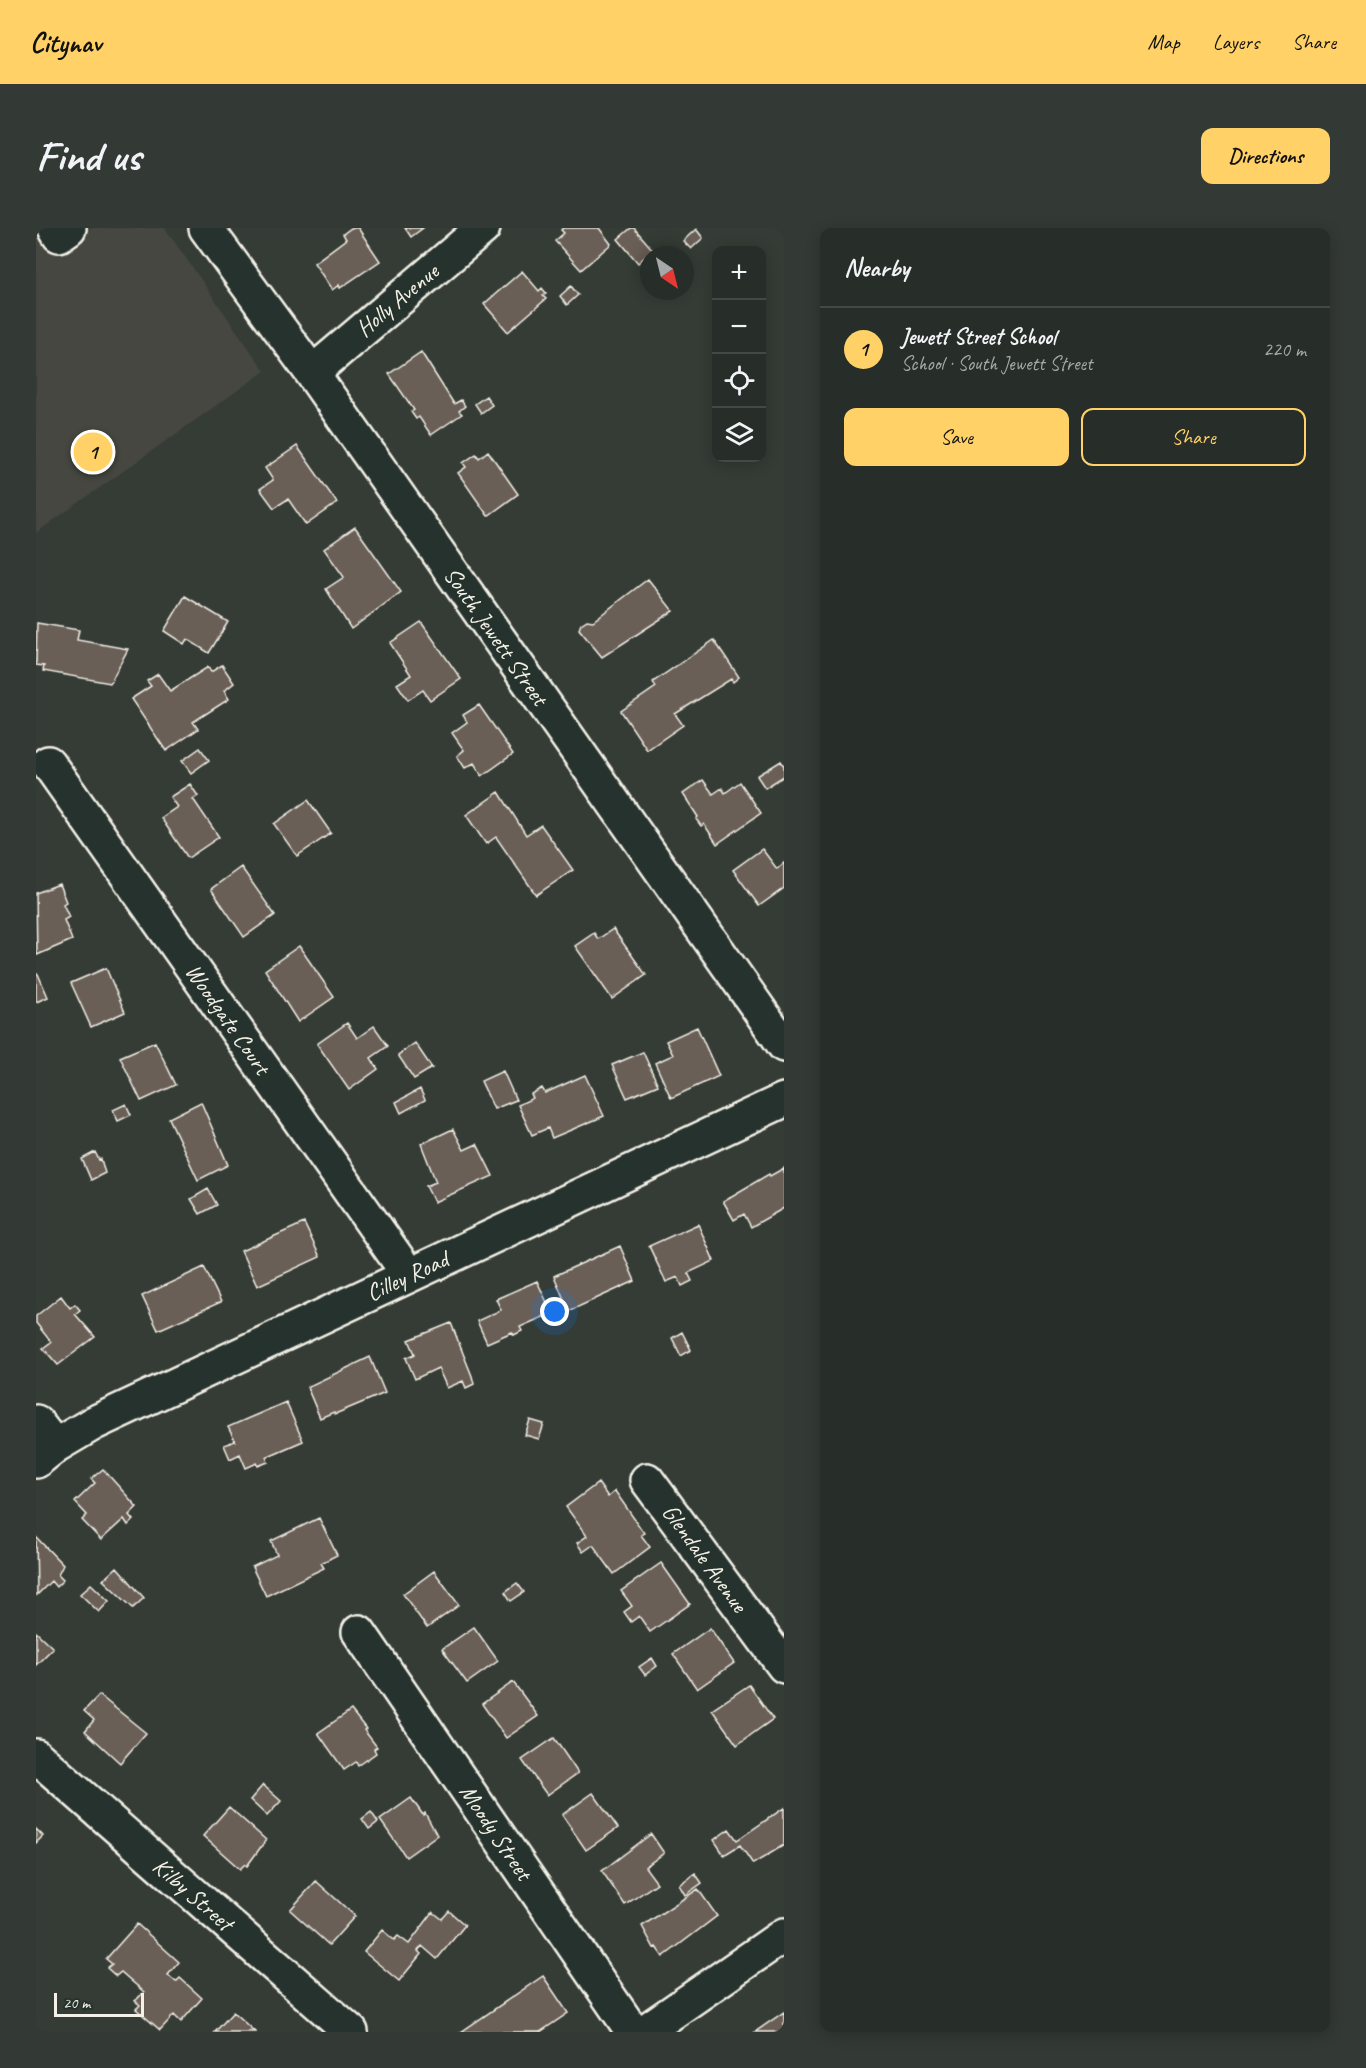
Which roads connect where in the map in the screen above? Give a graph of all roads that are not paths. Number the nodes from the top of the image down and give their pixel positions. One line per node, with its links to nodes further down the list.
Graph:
1 (55, 228): 2 (street)
2 (69, 228)
3 (206, 228): 5 (street, South Jewett Street)
4 (483, 228): 5 (street, Holly Avenue)
5 (312, 373): 7 (street, South Jewett Street)
6 (48, 763): 9 (street, Woodgate Court)
7 (784, 1045)
8 (784, 1100): 9 (street, Cilley Road)
9 (409, 1275): 10 (street, Cilley Road)
10 (42, 1443)
11 (647, 1480): 13 (street, Glendale Avenue)
12 (359, 1632): 17 (street, Moody Street)
13 (784, 1666)
14 (36, 1756): 16 (street, Kilby Street)
15 (784, 1935): 18 (street)
16 (351, 2032)
17 (633, 2032)
18 (644, 2032)

